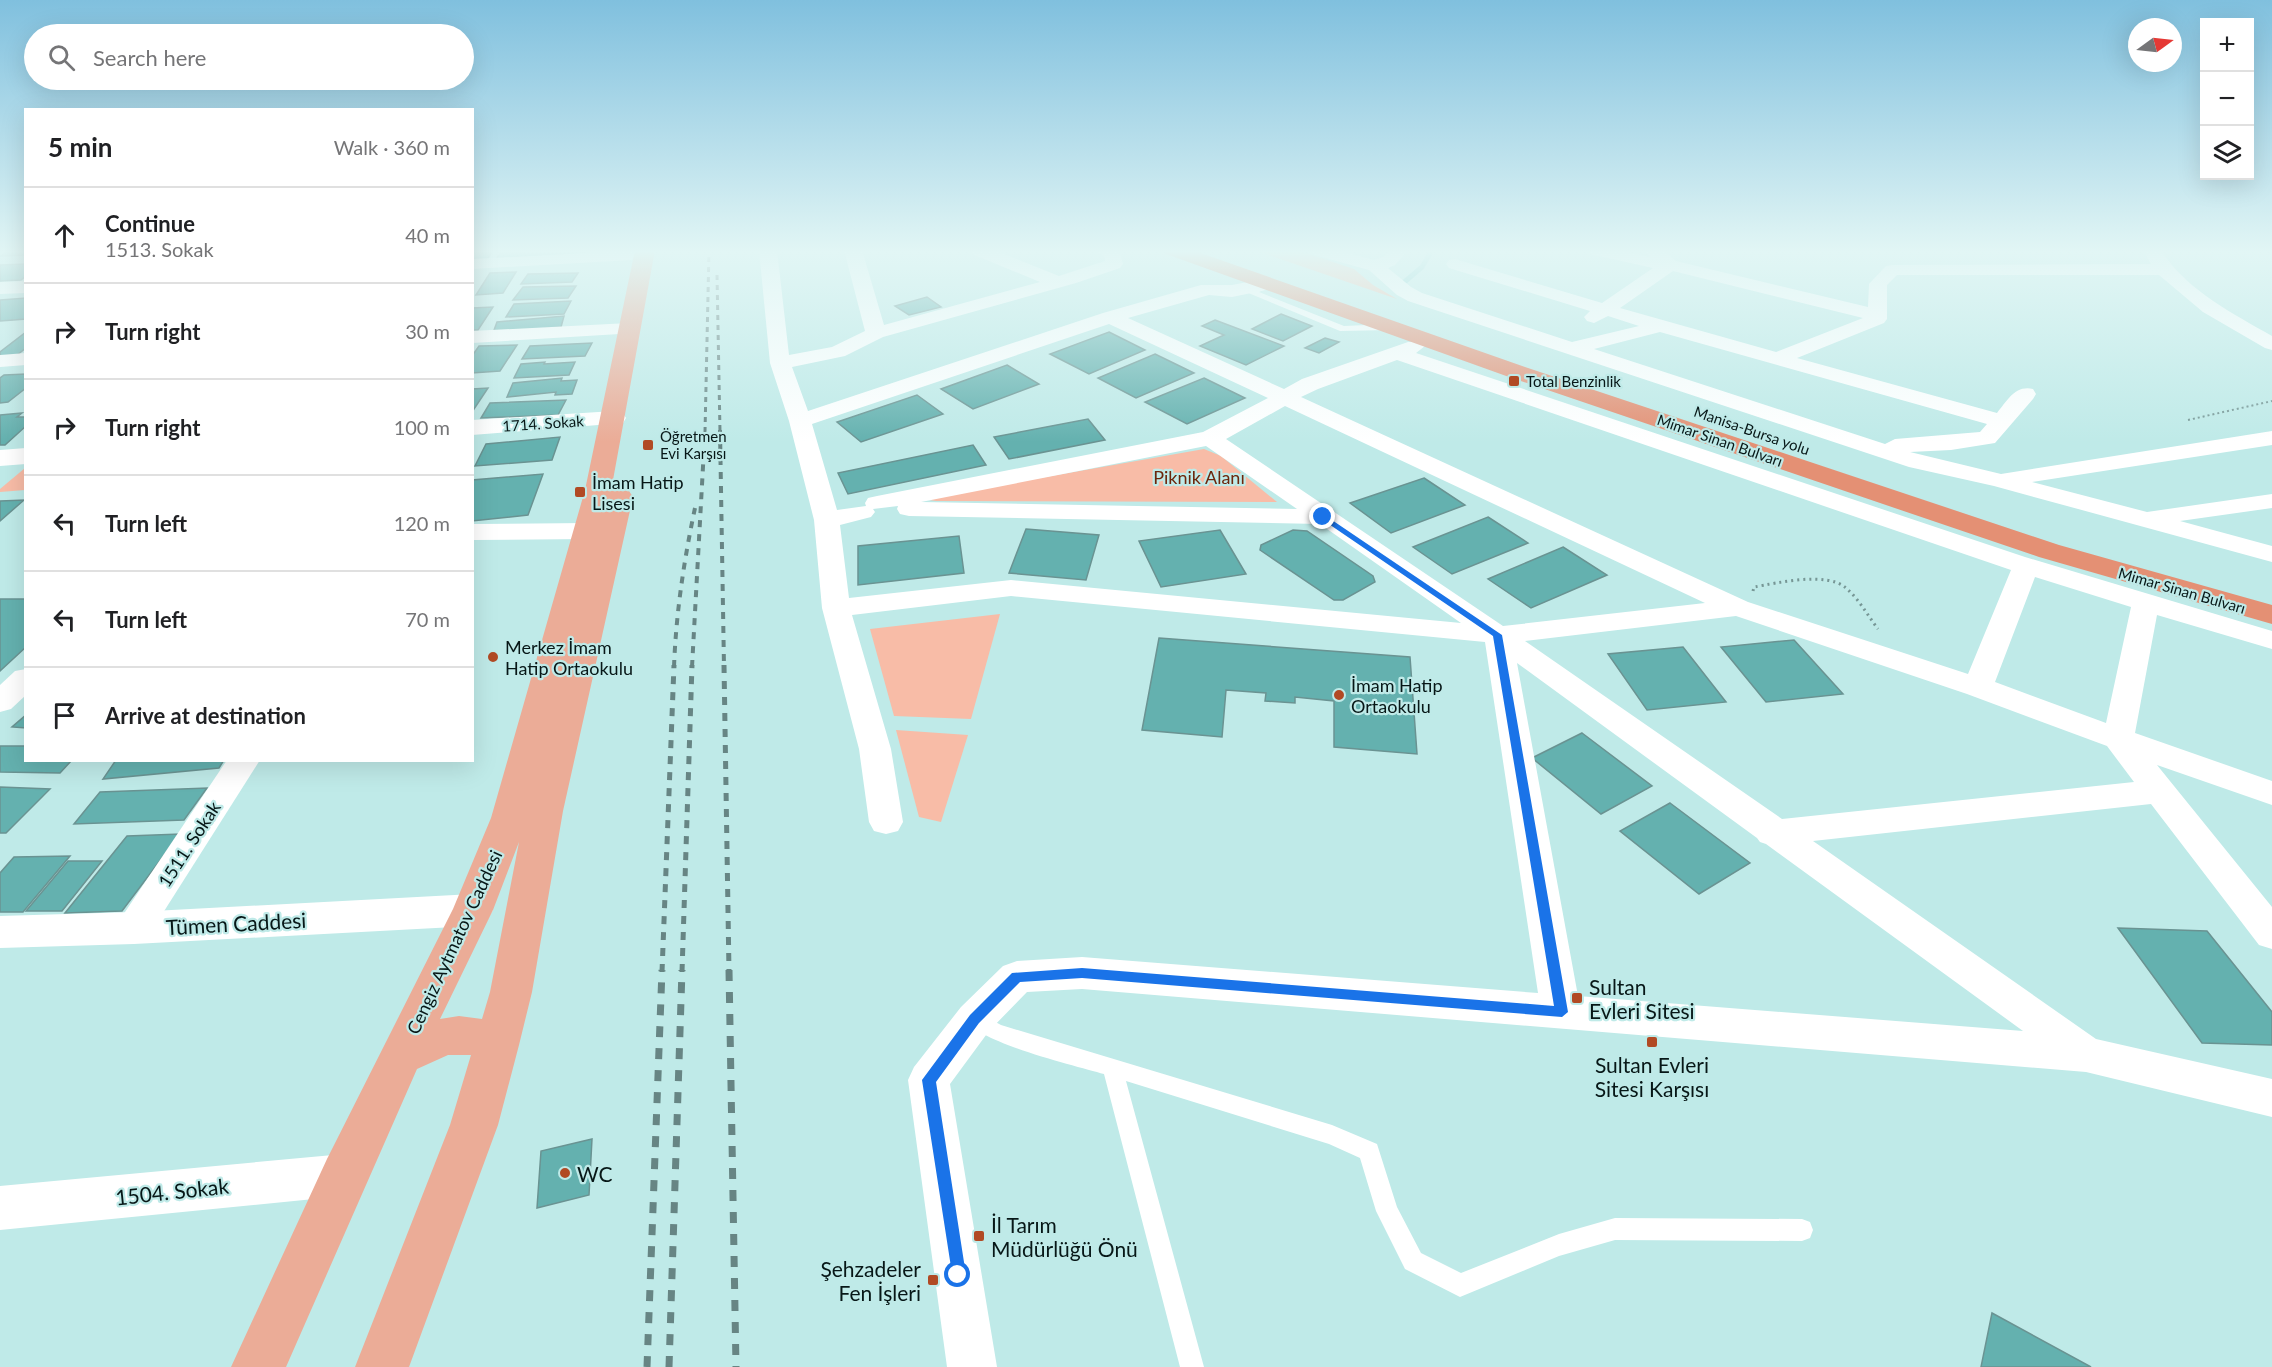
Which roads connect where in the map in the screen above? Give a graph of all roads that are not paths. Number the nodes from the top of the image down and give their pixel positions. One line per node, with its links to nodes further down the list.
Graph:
1 (629, 314): 16 (main road)
2 (653, 314): 71 (main road)
3 (775, 314): 27 (street)
4 (871, 314): 18 (street)
5 (944, 314): 18 (street)
6 (1121, 314): 15 (street)
7 (1356, 314): 20 (highway, Mimar Sinan Bulvarı)
8 (1419, 314): 49 (highway, Manisa-Bursa yolu)
9 (1494, 314): 22 (street)
10 (1601, 314): 22 (street)
11 (1621, 314): 17 (street)
12 (1872, 314): 14 (street)
13 (2220, 314): 21 (street)
14 (1877, 315): 24 (street)
15 (1110, 317): 29 (street); 32 (street)
16 (630, 320): 19 (street); 30 (main road, Cengiz Aytmatov Caddesi)
17 (1660, 326): 22 (street); 24 (street)
18 (876, 333): 27 (street)
19 (474, 337)
20 (1431, 340): 23 (street); 53 (highway, Mimar Sinan Bulvarı)
21 (2272, 344)
22 (1565, 345): 36 (street)
23 (1397, 353): 29 (street); 48 (street)
24 (1779, 358): 31 (street)
25 (24, 359): 26 (street)
26 (0, 361)
27 (780, 363): 32 (street)
28 (2025, 394): 31 (street)
29 (1285, 397): 34 (street); 52 (street)
30 (614, 418): 33 (street, 1714. Sokak); 45 (main road, Cengiz Aytmatov Caddesi)
31 (2000, 421): 36 (street)
32 (800, 422): 44 (street)
33 (474, 428)
34 (1210, 438): 41 (street); 42 (street)
35 (2272, 438): 39 (street)
36 (1874, 447): 39 (street)
37 (24, 456): 38 (street)
38 (0, 458)
39 (1998, 480): 43 (street)
40 (2272, 501): 43 (street)
41 (875, 508): 42 (street); 44 (street)
42 (1323, 517): 54 (street)
43 (2144, 519): 47 (street)
44 (827, 520): 51 (street)
45 (587, 531): 46 (street); 65 (main road, Cengiz Aytmatov Caddesi)
46 (474, 532)
47 (2272, 554)
48 (2026, 566): 50 (street); 57 (street)
49 (2272, 595)
50 (2146, 602): 55 (street); 59 (street)
51 (836, 608): 54 (street); 63 (street)
52 (1738, 608): 54 (street); 57 (street)
53 (2272, 615)
54 (1498, 635): 64 (street); 69 (street)
55 (2272, 640)
56 (24, 680): 58 (street)
57 (1978, 687): 59 (street)
58 (0, 702)
59 (2118, 739): 61 (street); 62 (street)
60 (243, 762): 66 (street, 1511. Sokak)
61 (2159, 791): 64 (street); 68 (street)
62 (2272, 793)
63 (886, 822)
64 (1772, 833): 72 (street)
65 (472, 910): 66 (street, Tümen Caddesi); 73 (main road, Cengiz Aytmatov Caddesi)
66 (134, 928): 67 (street, Tümen Caddesi)
67 (0, 932)
68 (2272, 934)
69 (1562, 1012): 70 (street); 72 (street)
70 (975, 1019): 74 (lane); 81 (street)
71 (497, 1046): 73 (main road); 80 (main road)
72 (2086, 1054): 75 (street)
73 (401, 1055): 76 (main road, Cengiz Aytmatov Caddesi)
74 (1112, 1067): 78 (lane); 82 (lane)
75 (2272, 1098)
76 (344, 1175): 77 (street, 1504. Sokak); 79 (main road, Cengiz Aytmatov Caddesi)
77 (0, 1208)
78 (1802, 1230)
79 (258, 1367)
80 (382, 1367)
81 (972, 1367)
82 (1192, 1367)

